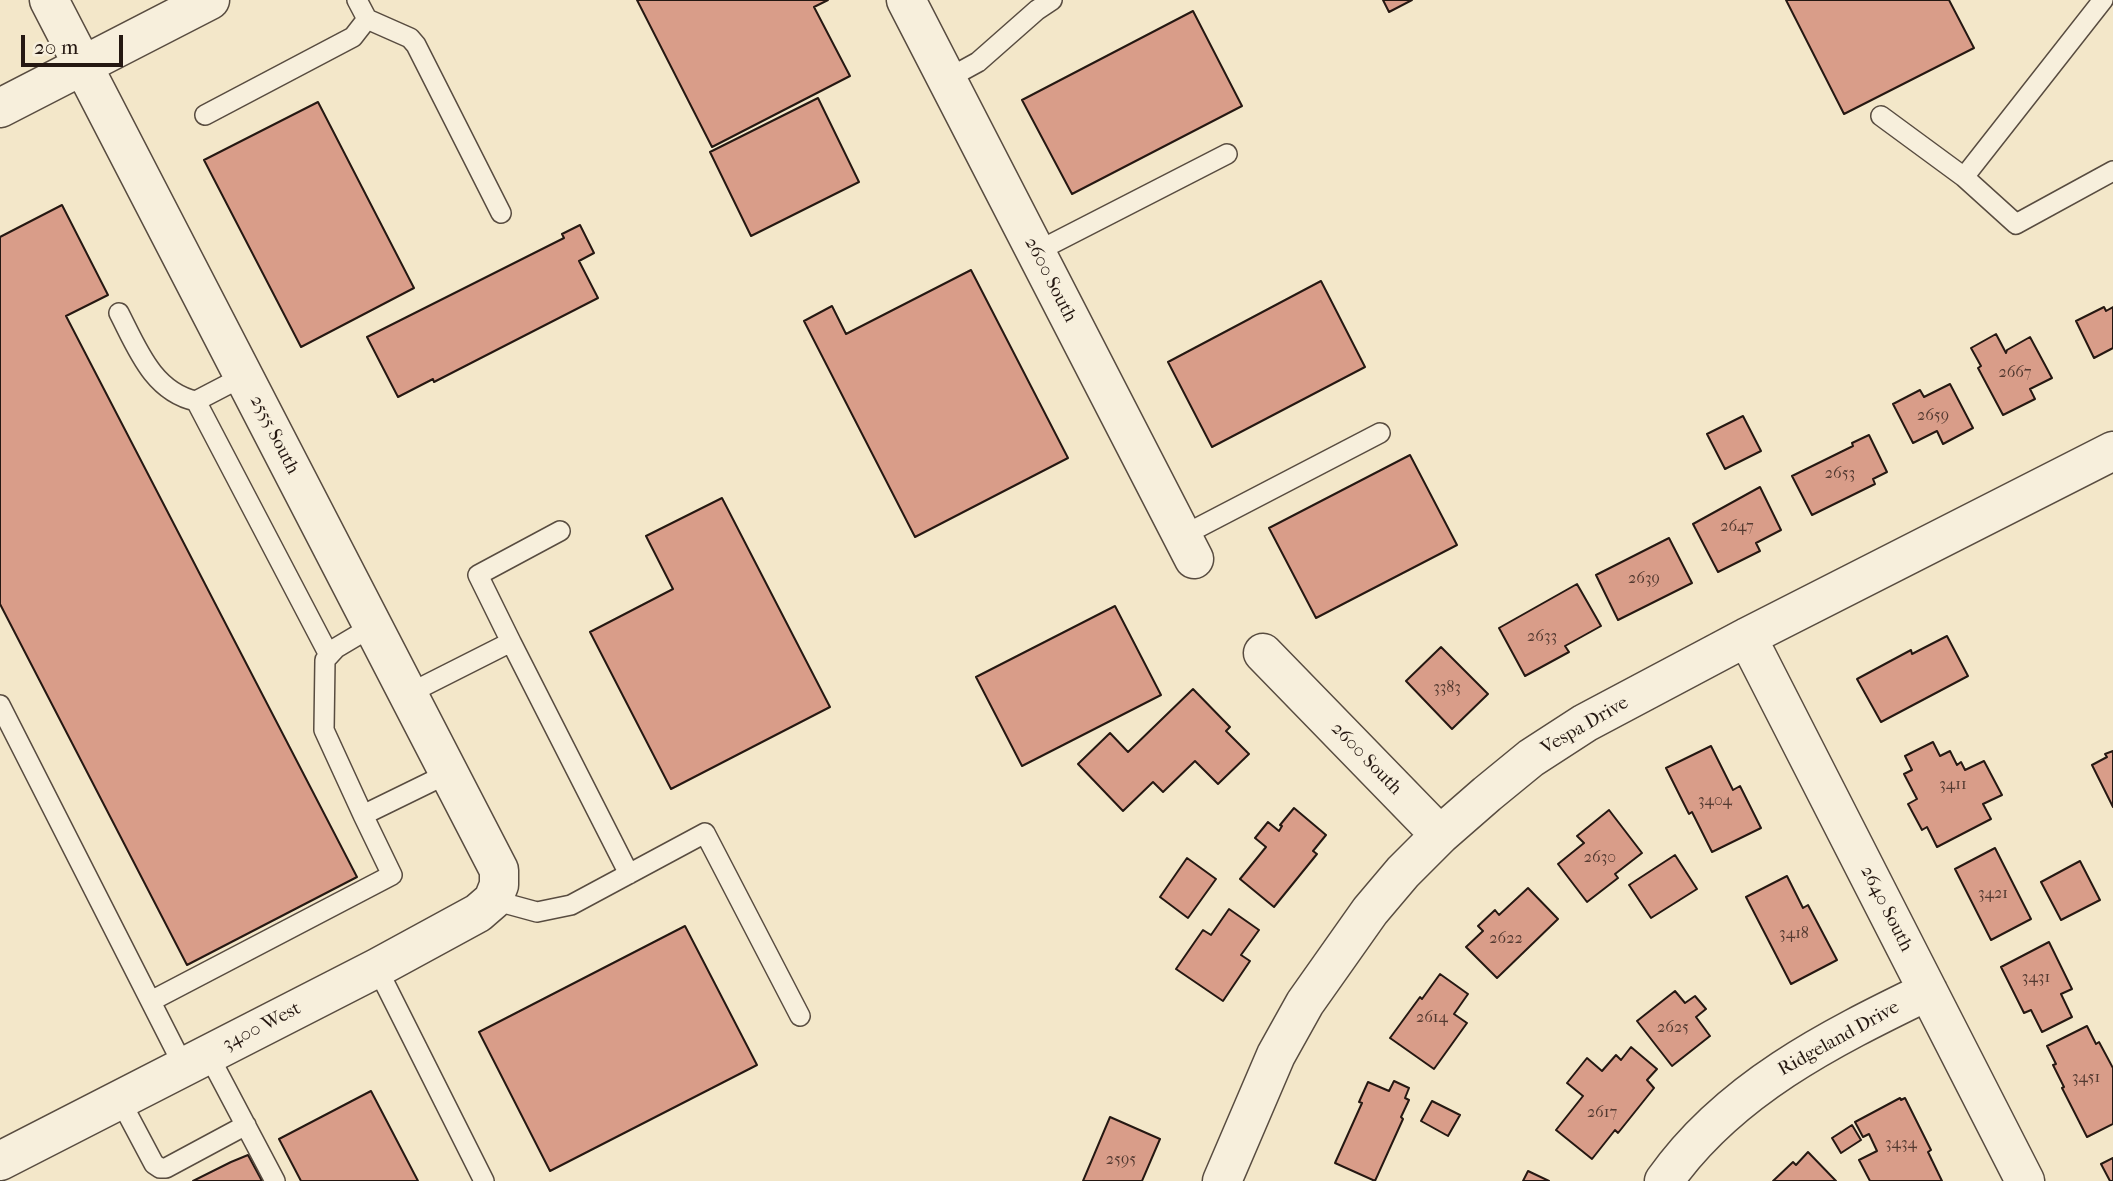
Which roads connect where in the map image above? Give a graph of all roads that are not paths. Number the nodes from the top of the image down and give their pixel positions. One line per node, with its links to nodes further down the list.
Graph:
1 (49, 0): 9 (street, 2555 South)
2 (210, 0): 7 (street)
3 (357, 0): 8 (lane)
4 (906, 0): 10 (street, 2600 South)
5 (1052, 0): 10 (lane)
6 (2104, 0): 16 (lane)
7 (172, 9): 9 (street)
8 (367, 19): 12 (lane); 17 (lane)
9 (83, 65): 11 (street); 20 (street, 2555 South)
10 (947, 79): 18 (street, 2600 South)
11 (0, 107)
12 (205, 115)
13 (1881, 116): 16 (lane)
14 (1227, 154): 18 (lane)
15 (2113, 171): 16 (lane)
16 (1964, 177)
17 (501, 214)
18 (1036, 253): 25 (street, 2600 South)
19 (119, 313): 21 (lane)
20 (244, 376): 21 (lane); 26 (street, 2555 South)
21 (196, 401): 30 (lane)
22 (1380, 433): 25 (lane)
23 (2113, 452): 27 (street, Vespa Drive)
24 (560, 531): 28 (lane)
25 (1188, 548)
26 (373, 626): 30 (lane); 31 (street, 2555 South)
27 (1747, 637): 35 (street, Vespa Drive); 39 (street, 2640 South)
28 (511, 642): 31 (lane); 36 (lane)
29 (1263, 653): 35 (street, 2600 South)
30 (329, 655): 34 (lane)
31 (408, 694): 33 (street, 2555 South)
32 (0, 705): 40 (lane)
33 (449, 773): 34 (lane); 37 (street, 2555 South)
34 (363, 815): 40 (lane)
35 (1440, 835): 48 (street, Vespa Drive)
36 (629, 874): 37 (lane); 41 (lane)
37 (496, 885): 38 (street, 3400 West)
38 (377, 968): 42 (street, 3400 West); 47 (lane)
39 (1928, 991): 49 (street, Ridgeland Drive); 50 (street, 2640 South)
40 (151, 1001): 42 (lane)
41 (800, 1016)
42 (196, 1060): 43 (street, 3400 West); 44 (lane)
43 (120, 1100): 44 (lane); 45 (street, 3400 West)
44 (246, 1125): 46 (lane)
45 (0, 1161)
46 (275, 1181)
47 (484, 1181)
48 (1222, 1181)
49 (1664, 1181)
50 (2025, 1181)

